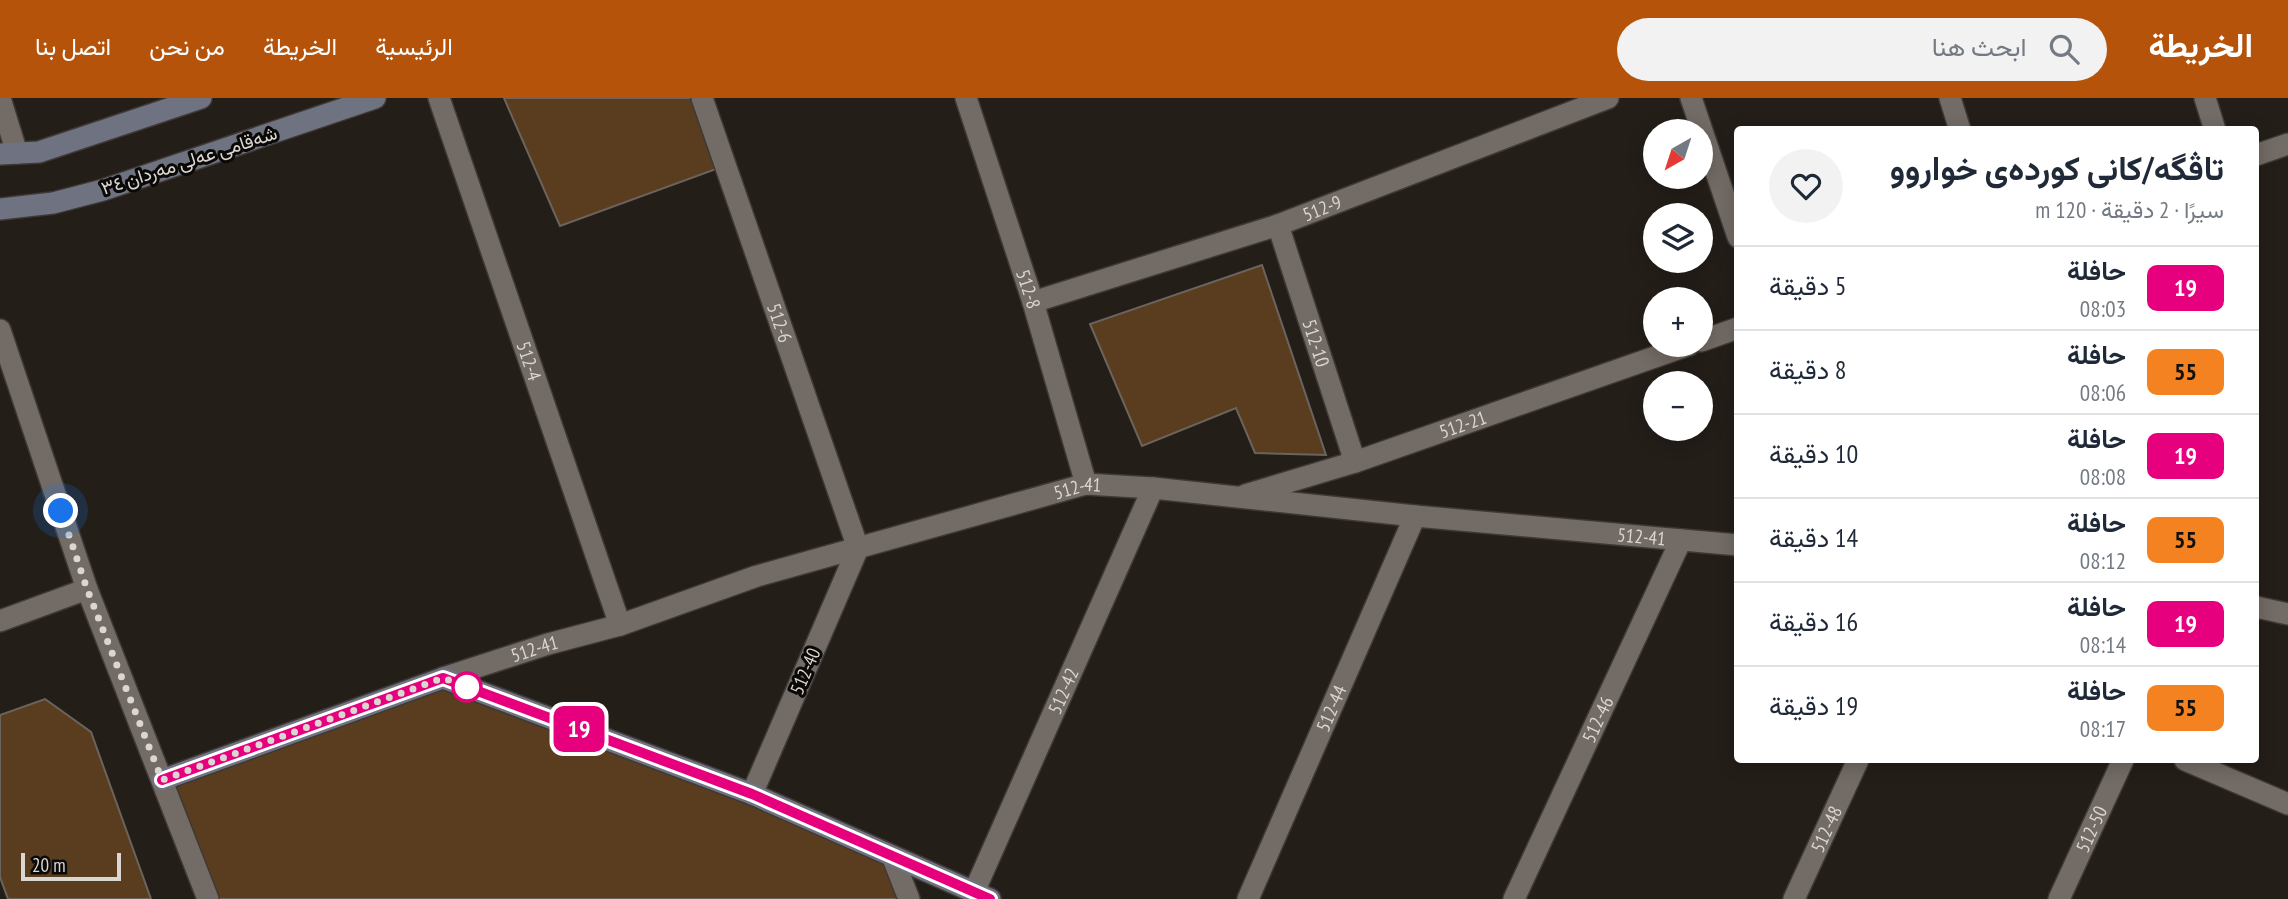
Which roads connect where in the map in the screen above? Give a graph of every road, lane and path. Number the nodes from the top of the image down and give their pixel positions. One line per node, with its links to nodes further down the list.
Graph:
1 (0, 98): 14 (street)
2 (201, 98): 14 (street)
3 (375, 98): 16 (street, شەقامی عەلی مەردان ٣٤)
4 (439, 98): 36 (street, 512-4)
5 (702, 98): 31 (street, 512-6)
6 (966, 98): 19 (street, 512-8)
7 (1608, 98): 17 (street, 512-9)
8 (1691, 98): 18 (street)
9 (1950, 98): 11 (street)
10 (2205, 98): 12 (street)
11 (1959, 126)
12 (2214, 126)
13 (2288, 144): 15 (street)
14 (8, 153)
15 (2259, 154)
16 (0, 209)
17 (1278, 225): 19 (street, 512-9); 24 (street, 512-10)
18 (1734, 225)
19 (1033, 302): 25 (street, 512-8)
20 (1734, 329): 22 (street)
21 (0, 330): 32 (street)
22 (1713, 337)
23 (1655, 357): 24 (street, 512-21)
24 (1355, 462): 27 (street, 512-21)
25 (1086, 484): 26 (street, 512-41); 31 (street, 512-41)
26 (1153, 488): 27 (street, 512-41); 45 (street, 512-42)
27 (1236, 498): 28 (street, 512-41)
28 (1415, 516): 29 (street, 512-41); 48 (street, 512-44)
29 (1681, 540): 30 (street, 512-41); 49 (street, 512-46)
30 (1734, 545)
31 (858, 548): 36 (street, 512-41); 42 (street, 512-40)
32 (87, 589): 35 (street); 41 (street)
33 (2259, 608): 34 (street)
34 (2288, 614)
35 (0, 621)
36 (620, 625): 37 (street, 512-41)
37 (443, 678): 41 (street); 42 (street)
38 (1857, 763): 50 (street, 512-48)
39 (2122, 763): 51 (street, 512-50)
40 (2192, 763): 43 (street)
41 (162, 780): 46 (street)
42 (752, 794): 44 (street)
43 (2288, 804)
44 (892, 856): 45 (street); 47 (street)
45 (982, 896)
46 (208, 899)
47 (909, 899)
48 (1248, 899)
49 (1514, 899)
50 (1794, 899)
51 (2060, 899)

